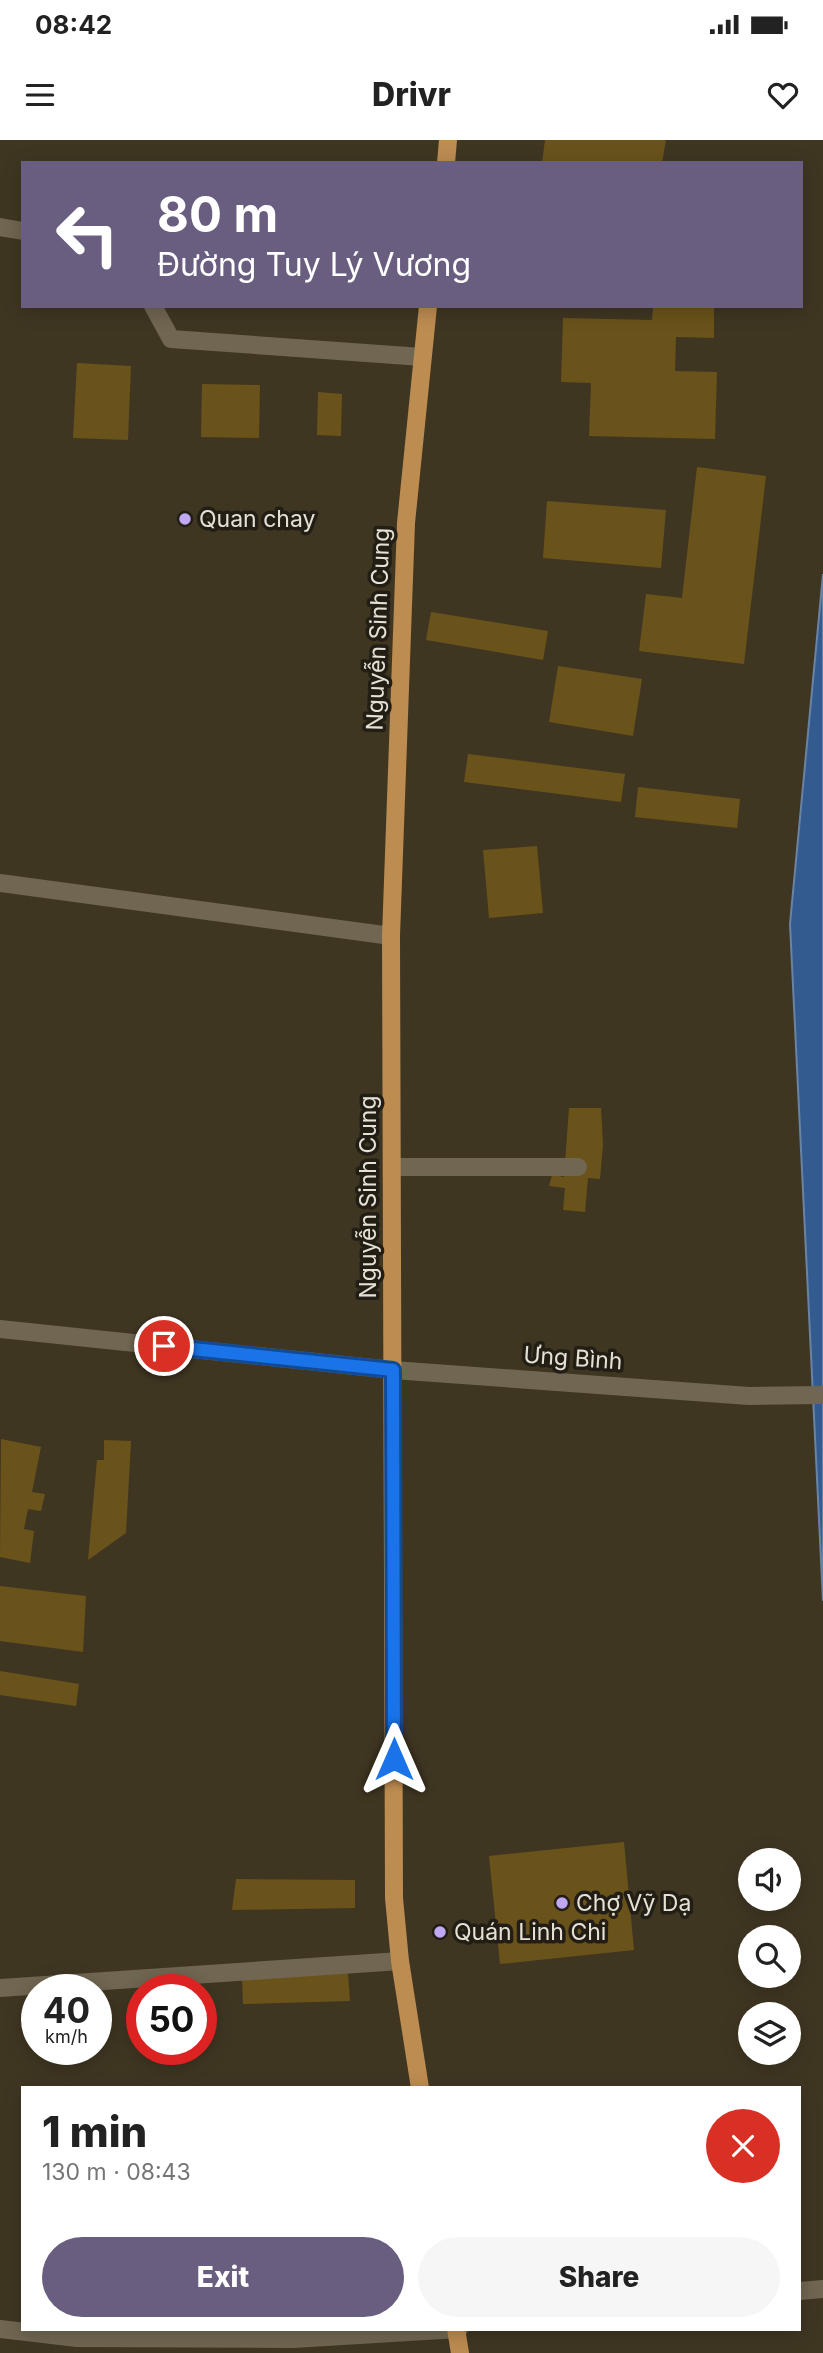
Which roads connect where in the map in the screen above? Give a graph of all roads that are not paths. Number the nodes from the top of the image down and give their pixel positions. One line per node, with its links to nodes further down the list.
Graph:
1 (448, 140): 2 (main road)
2 (446, 161)
3 (0, 227): 4 (street)
4 (21, 231)
5 (154, 308): 7 (street)
6 (428, 308): 7 (main road, Nguyễn Sinh Cung)
7 (422, 357): 9 (main road, Nguyễn Sinh Cung)
8 (0, 883): 9 (street)
9 (391, 936): 10 (main road, Nguyễn Sinh Cung)
10 (392, 1167): 11 (street); 13 (main road, Nguyễn Sinh Cung)
11 (578, 1167)
12 (0, 1329): 13 (street, Ưng Bình)
13 (393, 1370): 14 (street, Ưng Bình); 15 (main road, Nguyễn Sinh Cung)
14 (823, 1395)
15 (400, 1961): 16 (street); 17 (main road, Nguyễn Sinh Cung)
16 (0, 1988)
17 (420, 2086)
18 (823, 2288): 19 (street)
19 (801, 2291)
20 (0, 2329): 21 (street)
21 (421, 2331)
22 (457, 2331): 23 (main road)
23 (460, 2353)

